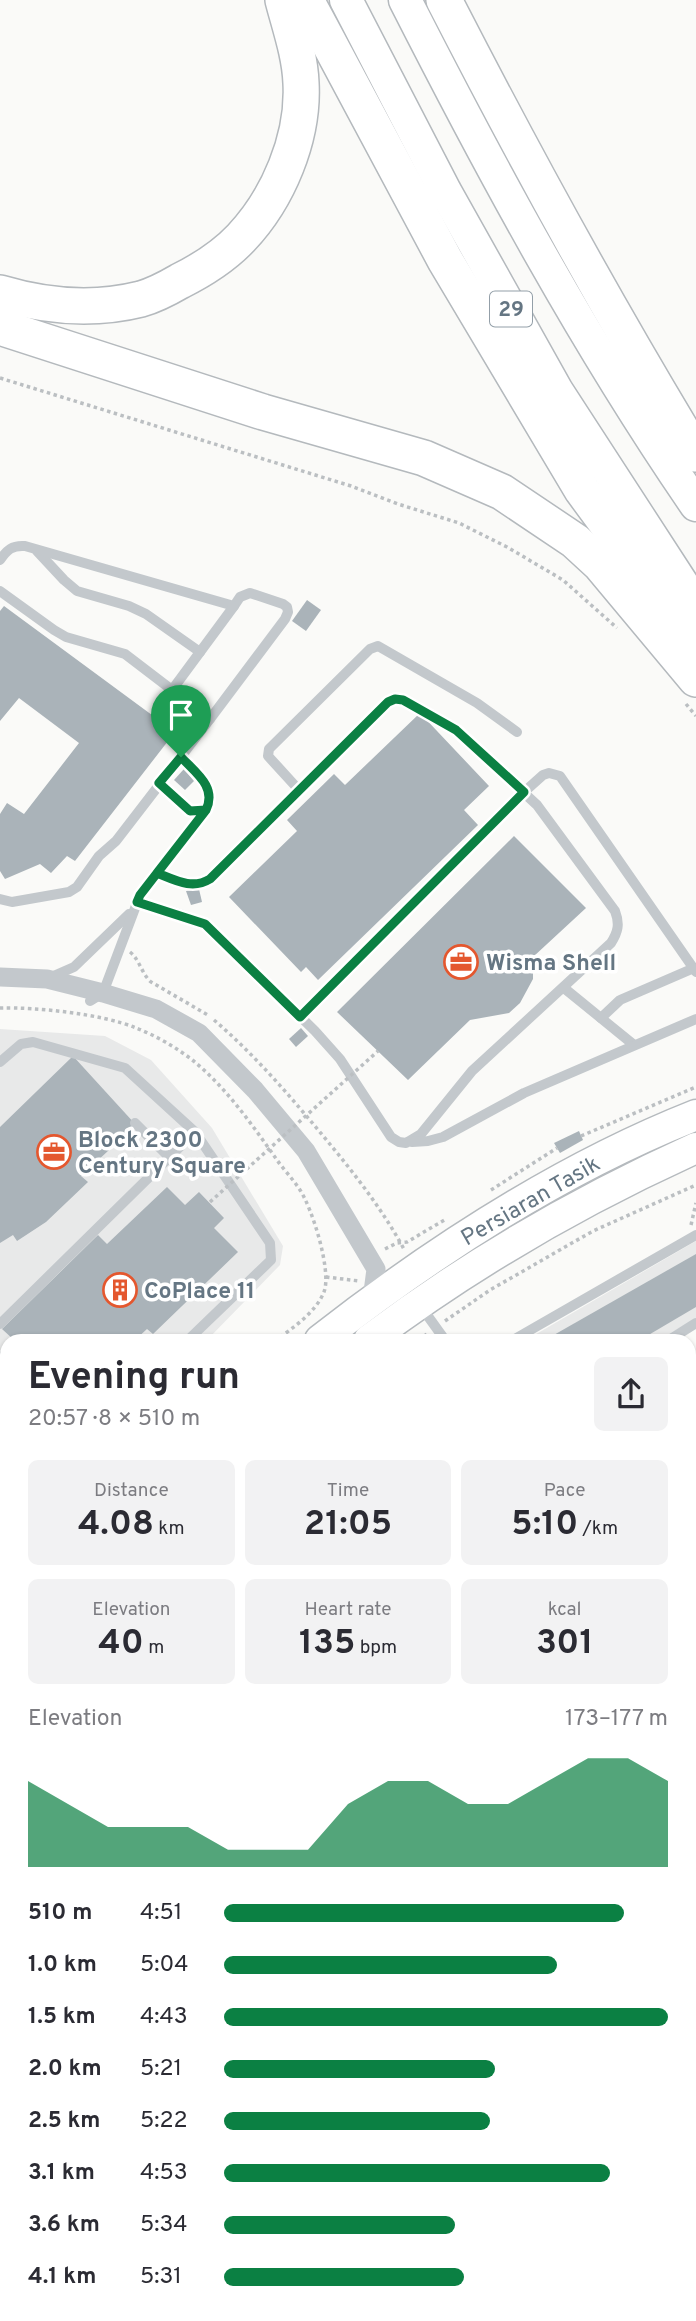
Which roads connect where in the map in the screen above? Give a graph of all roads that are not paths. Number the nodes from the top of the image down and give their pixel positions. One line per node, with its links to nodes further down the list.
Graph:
1 (282, 0): 6 (highway)
2 (306, 0): 15 (highway)
3 (346, 0): 13 (highway, 29)
4 (405, 0): 9 (highway, 29)
5 (444, 0): 8 (highway)
6 (0, 293)
7 (0, 327): 17 (highway)
8 (696, 454)
9 (696, 505)
10 (37, 550): 11 (lane); 14 (lane); 16 (lane)
11 (0, 561)
12 (0, 591): 18 (lane)
13 (696, 605)
14 (234, 606): 16 (lane); 19 (lane)
15 (696, 645)
16 (200, 652): 18 (lane)
17 (687, 688)
18 (172, 690): 19 (lane)
19 (210, 719): 21 (lane)
20 (516, 732): 23 (lane)
21 (181, 757): 22 (lane); 25 (lane)
22 (159, 783): 25 (lane); 27 (lane)
23 (299, 790): 24 (lane); 26 (lane)
24 (524, 792): 29 (lane); 32 (lane); 35 (lane)
25 (206, 810): 26 (lane)
26 (157, 873): 28 (lane)
27 (0, 899)
28 (135, 907): 31 (lane); 34 (lane); 35 (lane)
29 (695, 970): 36 (lane)
30 (0, 977): 31 (street)
31 (47, 979): 34 (street)
32 (564, 988): 36 (lane); 43 (lane)
33 (0, 990): 34 (street)
34 (97, 997): 47 (street)
35 (300, 1017): 43 (lane)
36 (601, 1018): 38 (lane)
37 (696, 1019): 38 (lane)
38 (634, 1045): 43 (lane)
39 (0, 1062): 42 (lane)
40 (696, 1115): 47 (main road, Persiaran Tasik)
41 (135, 1123): 45 (lane)
42 (195, 1132): 45 (lane); 52 (lane)
43 (410, 1141)
44 (696, 1148): 48 (main road, Persiaran Tasik)
45 (169, 1157): 50 (lane)
46 (696, 1235): 55 (lane)
47 (381, 1282): 48 (street); 51 (street); 53 (main road, Persiaran Tasik)
48 (428, 1316): 51 (main road, Persiaran Tasik); 54 (lane)
49 (696, 1323): 56 (lane)
50 (0, 1324)
51 (384, 1333)
52 (194, 1334)
53 (326, 1334)
54 (441, 1334)
55 (523, 1334)
56 (679, 1334)

